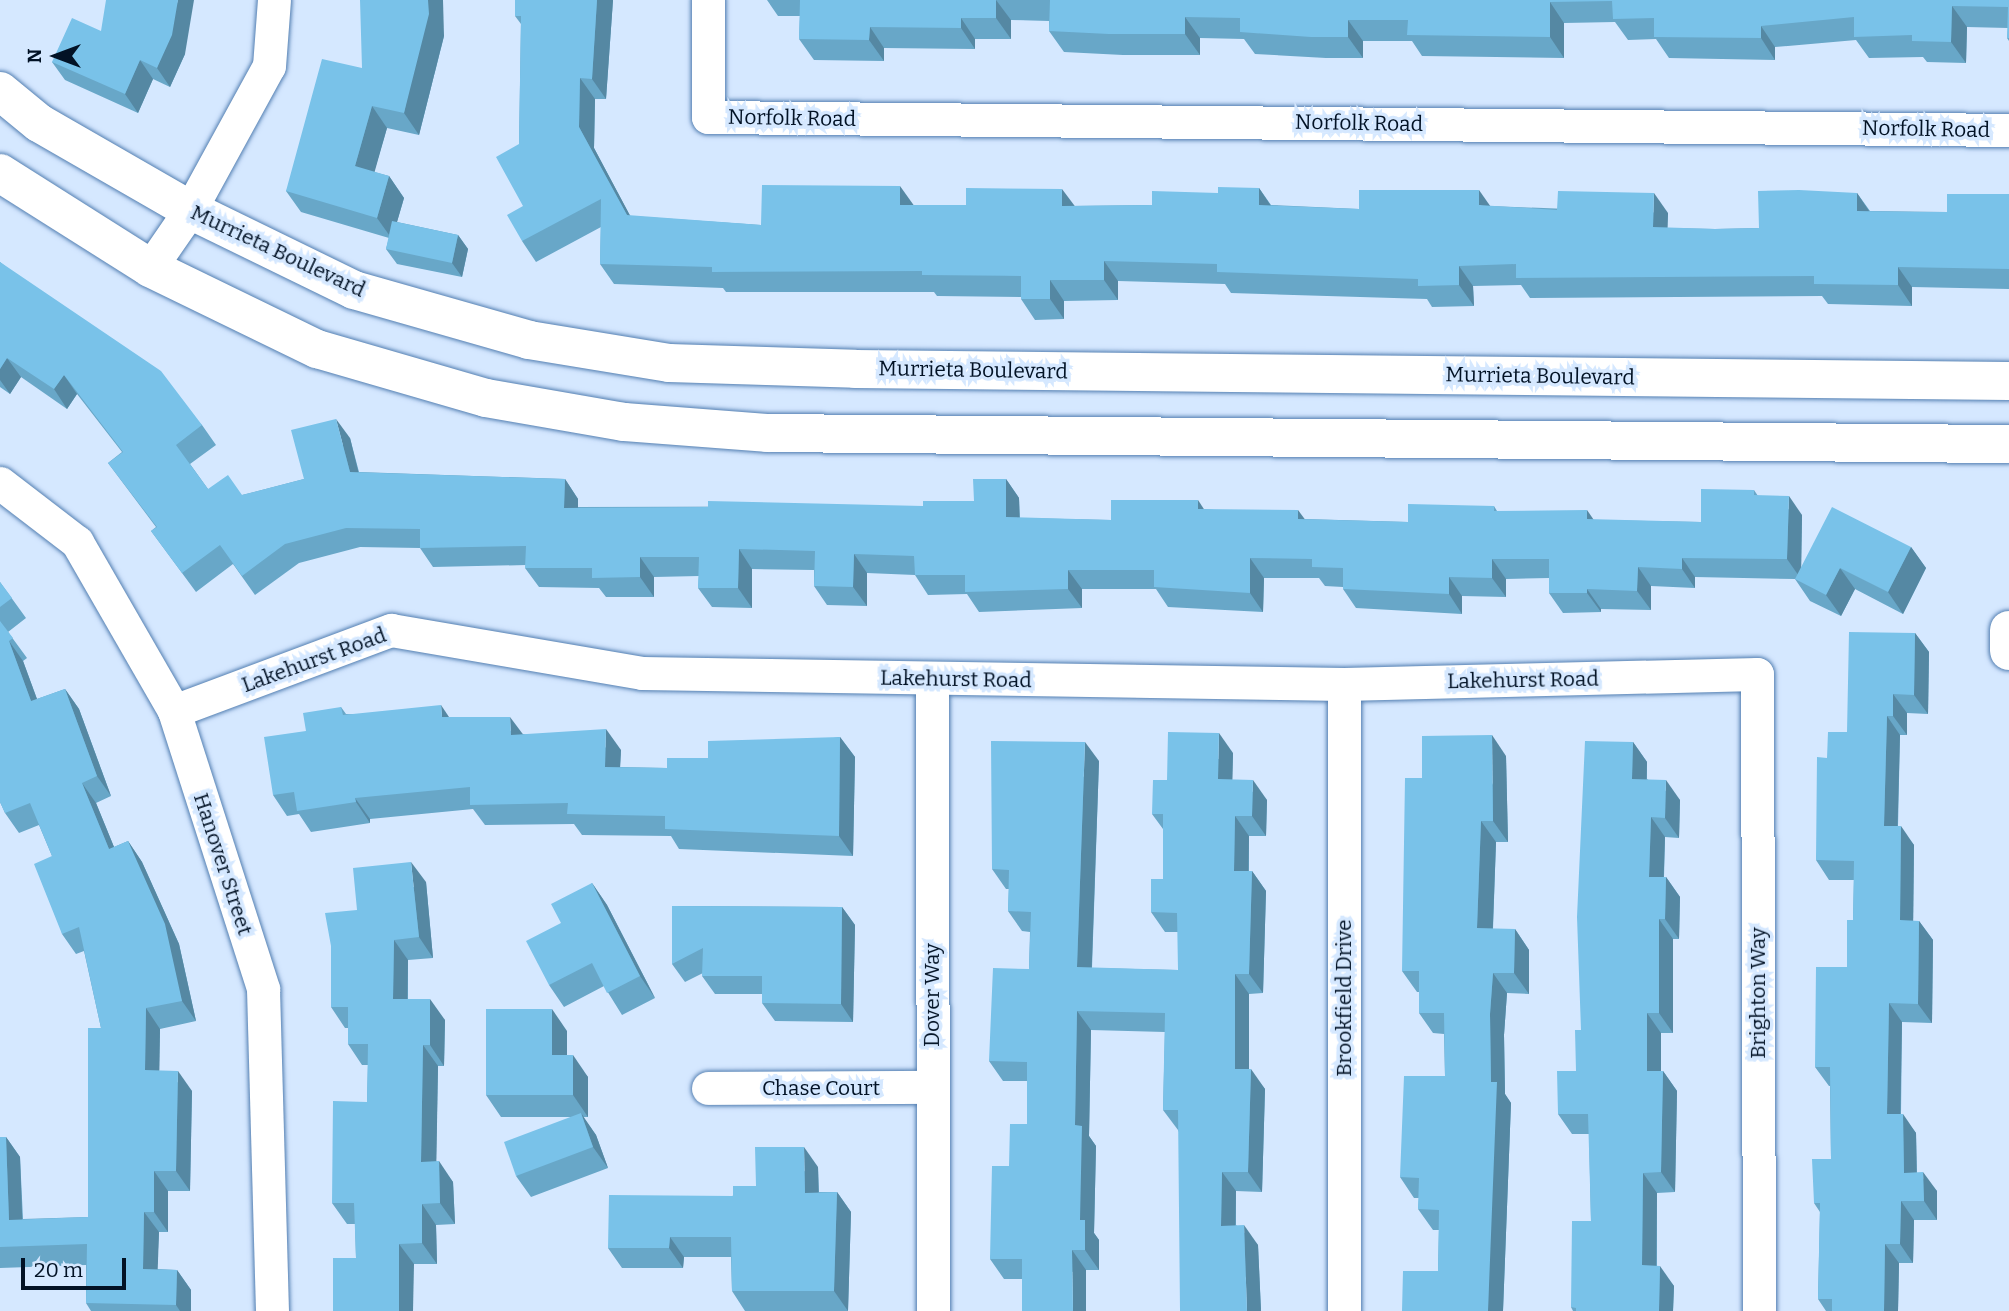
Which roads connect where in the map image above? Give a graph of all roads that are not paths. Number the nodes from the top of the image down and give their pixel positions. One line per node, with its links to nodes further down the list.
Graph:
1 (274, 0): 6 (street)
2 (708, 0): 4 (street, Norfolk Road)
3 (0, 91): 6 (main road, Murrieta Boulevard)
4 (2009, 130)
5 (0, 173): 7 (main road)
6 (190, 210): 7 (street); 8 (main road, Murrieta Boulevard)
7 (150, 268): 9 (main road)
8 (2009, 381)
9 (2009, 444)
10 (0, 483): 16 (street, Hanover Street)
11 (2009, 630): 12 (main road)
12 (2009, 651)
13 (1757, 674): 15 (street, Lakehurst Road); 22 (street, Brighton Way)
14 (932, 679): 15 (street, Lakehurst Road); 16 (street, Lakehurst Road); 17 (street, Dover Way)
15 (1344, 684): 21 (street, Brookfield Drive)
16 (174, 711): 19 (street, Hanover Street)
17 (933, 1087): 18 (street, Chase Court); 20 (street, Dover Way)
18 (708, 1088)
19 (272, 1311)
20 (933, 1311)
21 (1344, 1311)
22 (1759, 1311)

